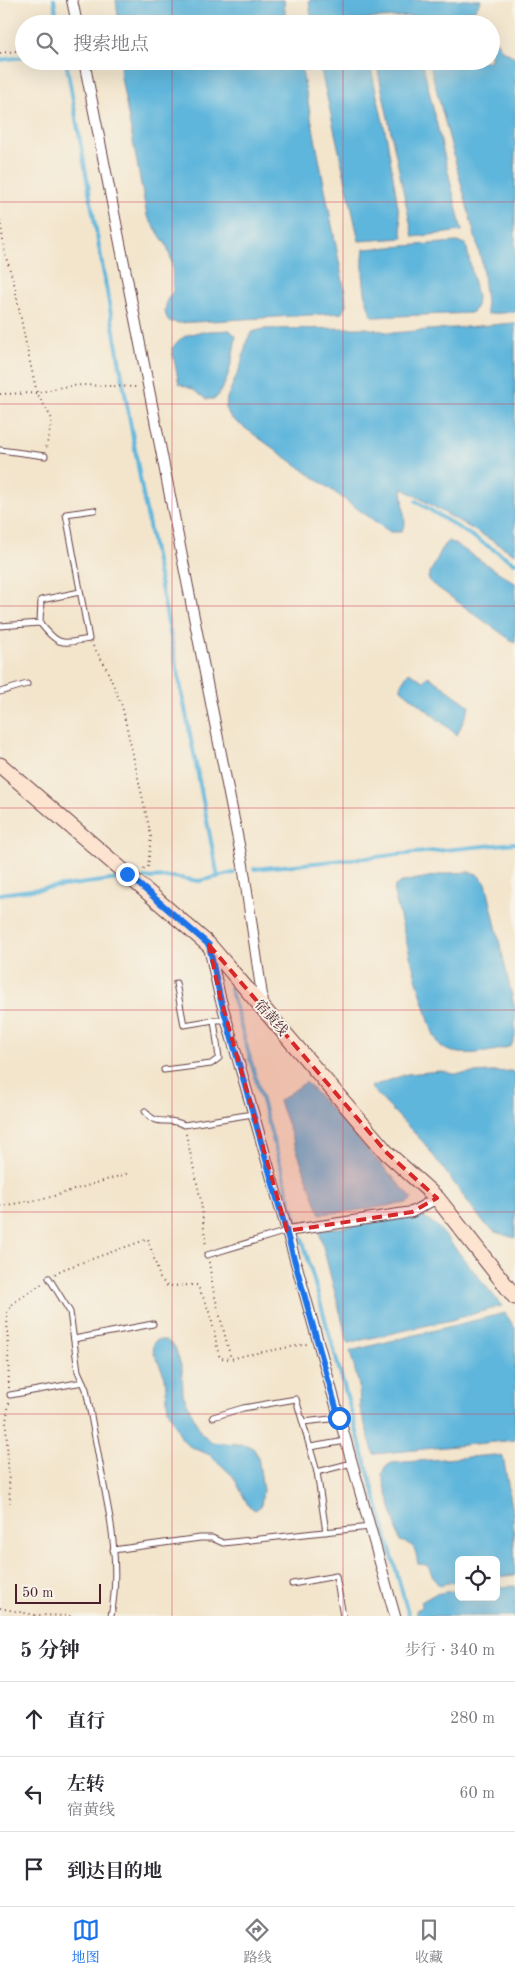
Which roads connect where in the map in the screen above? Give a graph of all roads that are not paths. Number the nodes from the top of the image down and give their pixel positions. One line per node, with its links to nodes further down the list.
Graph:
1 (72, 0): 2 (street)
2 (75, 15)
3 (86, 70): 15 (street)
4 (0, 450): 5 (lane)
5 (45, 456)
6 (94, 510): 7 (lane)
7 (80, 592): 8 (lane); 8 (lane)
8 (40, 623): 9 (lane)
9 (0, 626)
10 (27, 684): 11 (lane)
11 (0, 692)
12 (0, 765): 13 (main road, 宿黄线)
13 (209, 945): 15 (main road, 宿黄线); 17 (street)
14 (176, 983): 16 (lane)
15 (264, 1010): 21 (main road, 宿黄线)
16 (214, 1020): 17 (lane); 18 (lane)
17 (226, 1020): 20 (street)
18 (164, 1070)
19 (145, 1111): 20 (lane)
20 (253, 1114): 22 (street)
21 (437, 1198): 22 (street); 25 (main road, 宿黄线)
22 (287, 1231): 23 (lane); 31 (street)
23 (208, 1255)
24 (49, 1278): 27 (lane)
25 (515, 1297)
26 (154, 1324): 27 (lane)
27 (74, 1339): 28 (lane)
28 (83, 1382): 29 (lane); 39 (lane)
29 (10, 1395)
30 (213, 1417): 32 (lane)
31 (339, 1418): 32 (lane); 33 (street)
32 (303, 1422): 34 (lane)
33 (346, 1441): 34 (lane); 35 (street)
34 (310, 1447): 36 (lane)
35 (352, 1463): 36 (lane); 37 (street)
36 (317, 1472): 38 (lane)
37 (370, 1527): 38 (lane); 43 (street)
38 (326, 1532): 39 (lane)
39 (113, 1550): 41 (lane)
40 (292, 1584): 42 (lane)
41 (110, 1616)
42 (343, 1616)
43 (395, 1616)

